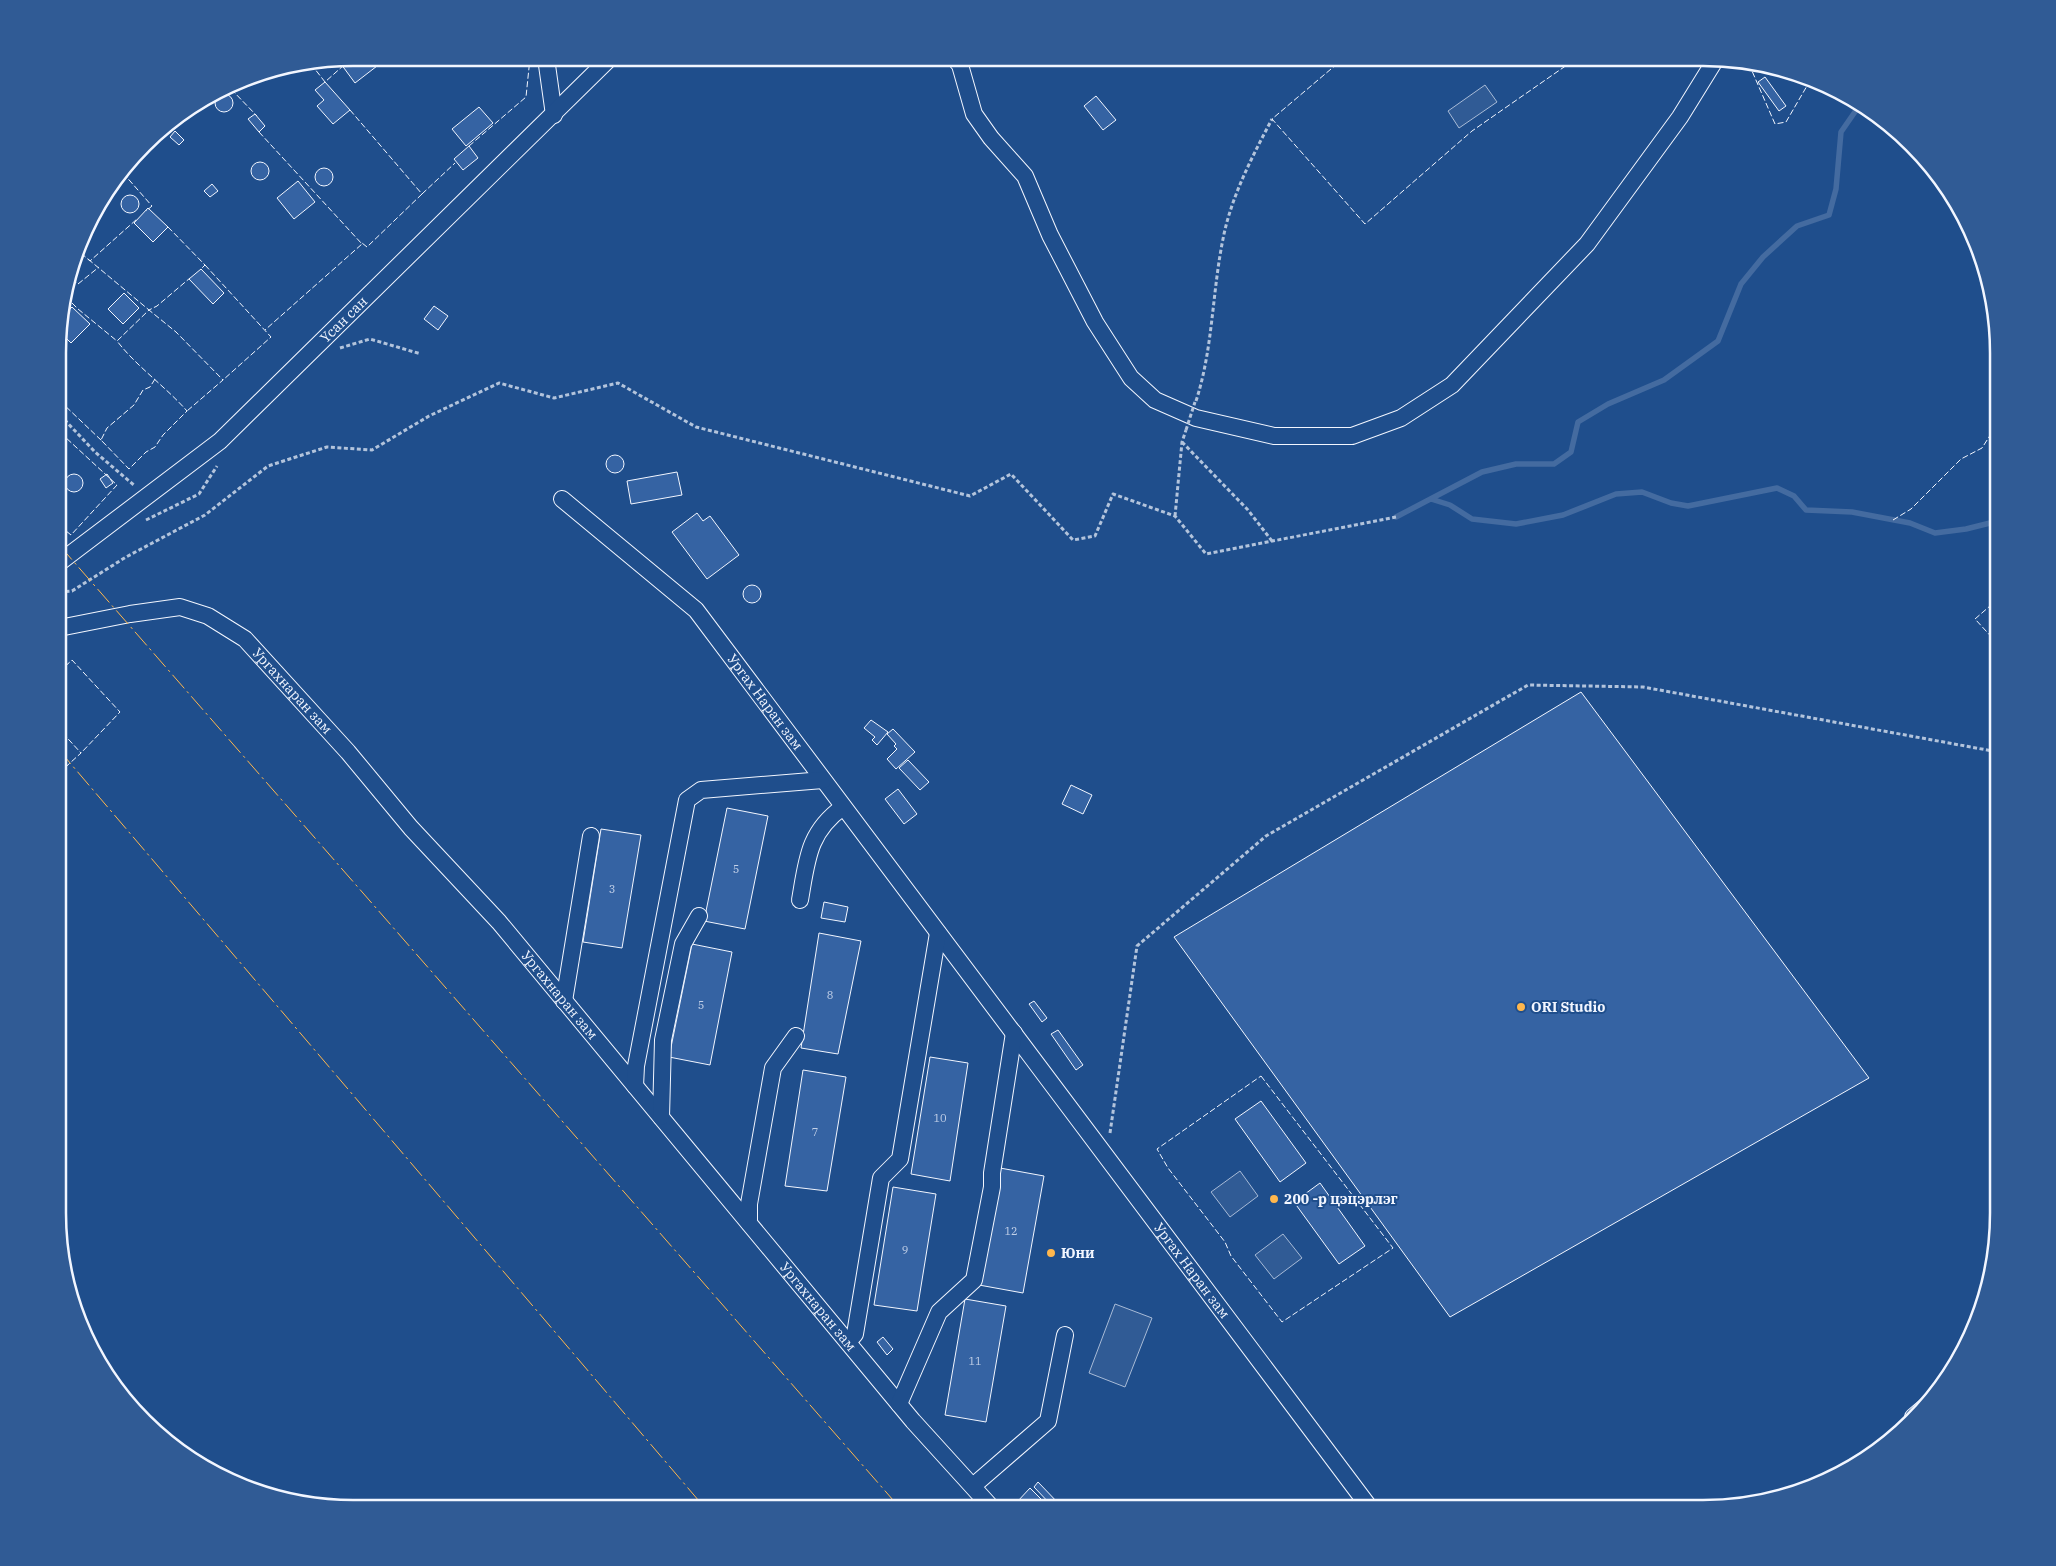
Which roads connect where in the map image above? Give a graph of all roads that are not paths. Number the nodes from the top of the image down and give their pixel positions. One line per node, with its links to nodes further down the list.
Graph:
1 (547, 66): 5 (street)
2 (602, 66): 5 (street, Үсан сан)
3 (960, 66): 4 (street)
4 (1711, 66)
5 (554, 115): 7 (street, Үсан сан)
6 (562, 499): 9 (street, Ургах Наран зам)
7 (66, 557)
8 (66, 627): 15 (street, Ургахнаран зам)
9 (823, 780): 10 (street, Ургах Наран зам); 18 (street)
10 (843, 807): 12 (street); 14 (street, Ургах Наран зам)
11 (591, 836): 15 (street)
12 (800, 900)
13 (699, 916): 19 (street)
14 (938, 933): 16 (street, Ургах Наран зам); 22 (street)
15 (564, 1001): 18 (street, Ургахнаран зам)
16 (1014, 1034): 23 (street); 26 (street, Ургах Наран зам)
17 (796, 1036): 20 (street)
18 (635, 1086): 19 (street, Ургахнаран зам)
19 (661, 1117): 20 (street, Ургахнаран зам)
20 (749, 1223): 22 (street, Ургахнаран зам)
21 (1065, 1334): 24 (street)
22 (848, 1342): 23 (street, Ургахнаран зам)
23 (899, 1404): 24 (street, Ургахнаран зам)
24 (973, 1486): 25 (street, Ургахнаран зам)
25 (985, 1500)
26 (1364, 1500)

